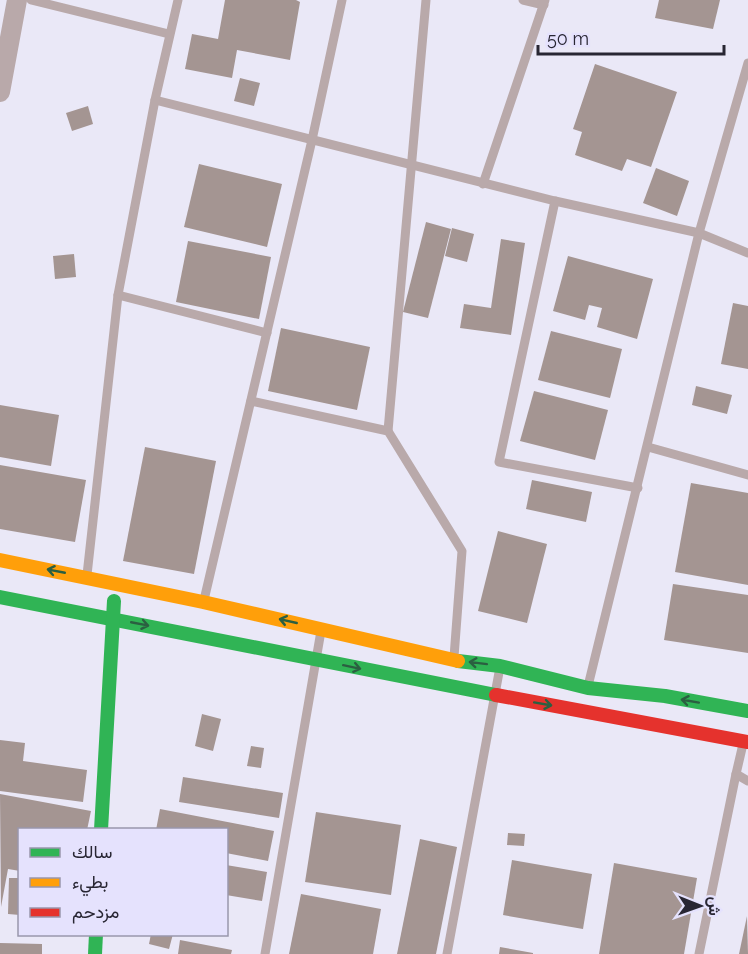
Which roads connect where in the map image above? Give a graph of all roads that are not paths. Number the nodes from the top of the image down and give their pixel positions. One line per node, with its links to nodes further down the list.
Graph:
1 (17, 0): 10 (street)
2 (31, 0): 8 (lane)
3 (178, 0): 8 (lane)
4 (342, 0): 12 (lane)
5 (426, 0): 13 (lane)
6 (523, 0): 7 (lane)
7 (544, 2): 14 (lane)
8 (169, 34): 11 (lane)
9 (748, 63): 16 (lane)
10 (0, 92)
11 (155, 100): 12 (lane); 18 (lane)
12 (312, 140): 13 (lane); 19 (lane)
13 (412, 165): 14 (lane); 21 (lane)
14 (483, 184): 15 (lane)
15 (555, 201): 16 (lane); 24 (lane)
16 (699, 233): 17 (lane); 22 (lane)
17 (748, 253)
18 (118, 295): 19 (lane); 26 (lane)
19 (267, 333): 20 (lane)
20 (251, 401): 21 (lane); 29 (lane)
21 (388, 431): 33 (lane)
22 (648, 447): 23 (lane); 24 (lane)
23 (748, 475)
24 (638, 488): 35 (lane)
25 (0, 560): 26 (street, one-way to 25)
26 (87, 577): 27 (street)
27 (116, 585): 29 (street); 30 (street)
28 (0, 597): 30 (street)
29 (203, 602): 31 (street, one-way to 29)
30 (112, 619): 32 (street, one-way to 32); 42 (street)
31 (321, 628): 32 (lane); 33 (street)
32 (316, 659): 36 (street, one-way to 36); 45 (lane)
33 (454, 660): 34 (street, one-way to 33)
34 (500, 666): 35 (street); 36 (lane)
35 (588, 688): 37 (street)
36 (495, 695): 37 (street, one-way to 37); 46 (lane)
37 (662, 711): 38 (street, one-way to 37); 39 (street)
38 (748, 711)
39 (746, 742): 40 (lane)
40 (736, 774): 41 (lane); 47 (lane)
41 (748, 781)
42 (101, 828)
43 (96, 936): 44 (street)
44 (95, 954)
45 (265, 954)
46 (447, 954)
47 (699, 954)

